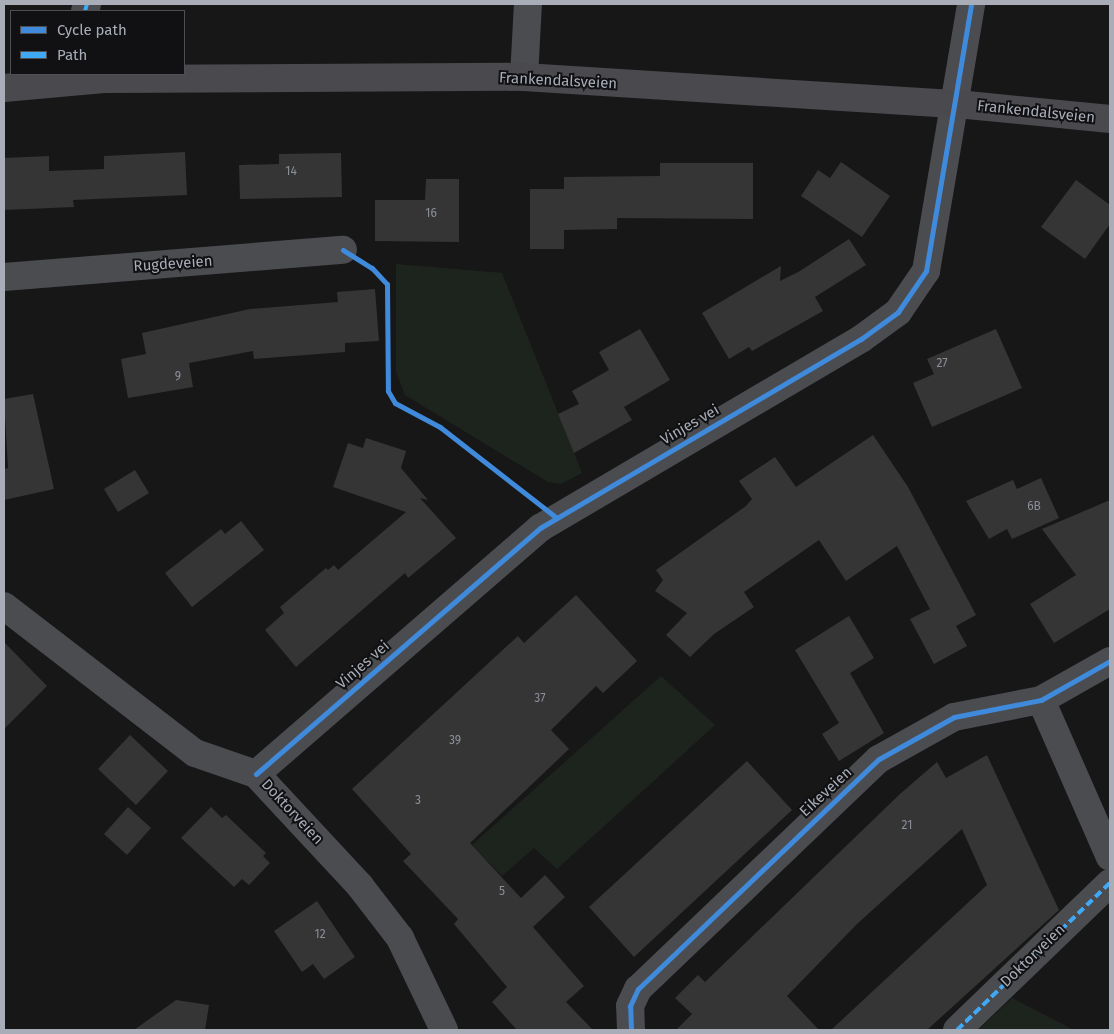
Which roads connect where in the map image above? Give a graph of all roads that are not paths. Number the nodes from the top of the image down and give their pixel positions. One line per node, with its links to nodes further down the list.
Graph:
1 (528, 4): 3 (street)
2 (971, 4): 5 (street, Vinjes vei)
3 (524, 77): 4 (main road, Frankendalsveien); 5 (main road, Frankendalsveien)
4 (4, 88)
5 (957, 104): 6 (main road, Frankendalsveien); 12 (street, Vinjes vei)
6 (1110, 119)
7 (343, 250): 8 (street, Rugdeveien)
8 (4, 277)
9 (4, 606): 12 (street, Doktorveien)
10 (1110, 661): 11 (street, Eikeveien)
11 (1041, 700): 13 (street); 16 (street, Eikeveien)
12 (256, 774): 15 (street, Doktorveien)
13 (1110, 857)
14 (1110, 882): 17 (street, Doktorveien)
15 (444, 1030)
16 (632, 1030)
17 (956, 1030)

